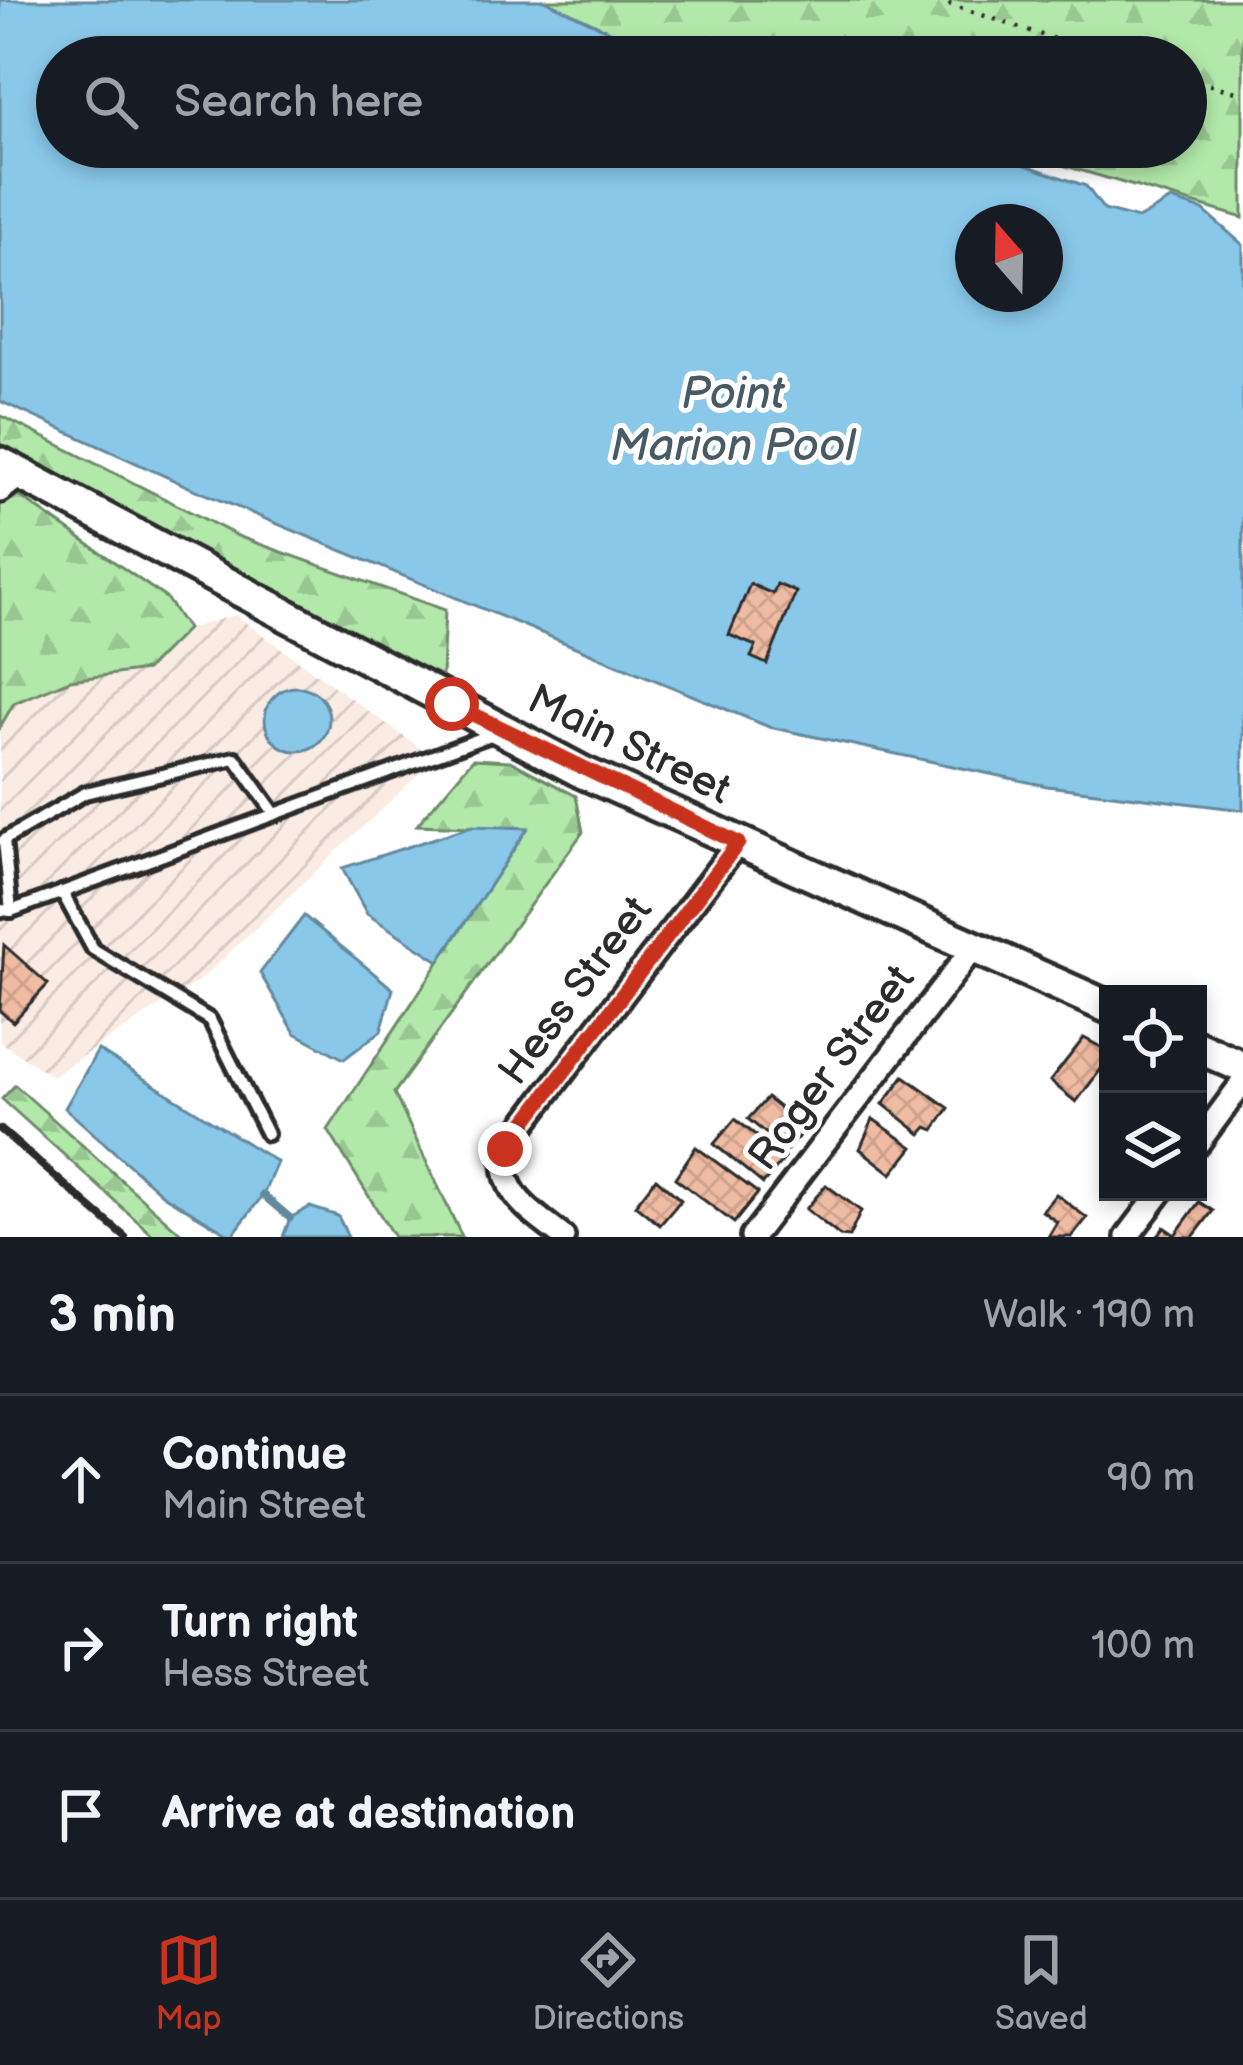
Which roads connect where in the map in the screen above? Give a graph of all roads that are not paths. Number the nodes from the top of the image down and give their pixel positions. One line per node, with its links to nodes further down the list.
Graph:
1 (7, 476): 2 (main road, Main Street)
2 (502, 730): 3 (lane); 4 (main road, Main Street)
3 (275, 814): 5 (lane); 6 (lane)
4 (738, 843): 7 (main road, Main Street); 15 (street, Hess Street)
5 (62, 892): 6 (lane); 13 (lane)
6 (5, 911)
7 (974, 947): 8 (main road, Main Street); 16 (street, Roger Street)
8 (1099, 1003)
9 (1207, 1051): 10 (main road)
10 (1243, 1067)
11 (1243, 1082): 12 (street)
12 (1207, 1130)
13 (267, 1134)
14 (1154, 1201): 17 (street)
15 (563, 1237)
16 (752, 1237)
17 (1127, 1237)

